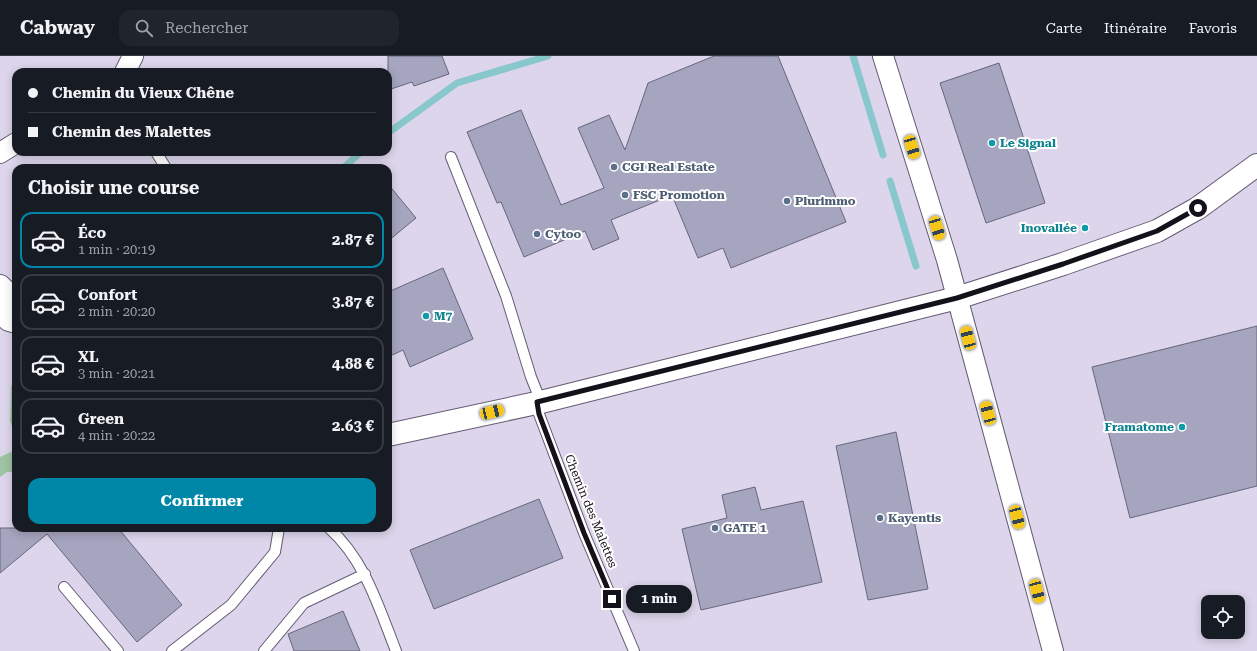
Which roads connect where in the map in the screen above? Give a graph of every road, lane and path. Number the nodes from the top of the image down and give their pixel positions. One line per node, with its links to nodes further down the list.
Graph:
1 (883, 56): 8 (street)
2 (12, 146): 3 (street)
3 (0, 153)
4 (451, 157): 11 (lane, Chemin des Malettes)
5 (1257, 165): 8 (main road)
6 (0, 286): 7 (main road)
7 (12, 298)
8 (957, 298): 11 (main road); 22 (street)
9 (0, 312): 10 (main road)
10 (12, 321)
11 (539, 402): 12 (main road); 21 (lane, Chemin des Malettes)
12 (392, 434)
13 (278, 532): 18 (lane)
14 (334, 532): 15 (lane)
15 (365, 574): 19 (lane); 20 (lane)
16 (64, 587): 17 (lane)
17 (118, 651)
18 (172, 651)
19 (264, 651)
20 (396, 651)
21 (634, 651)
22 (1053, 651)

